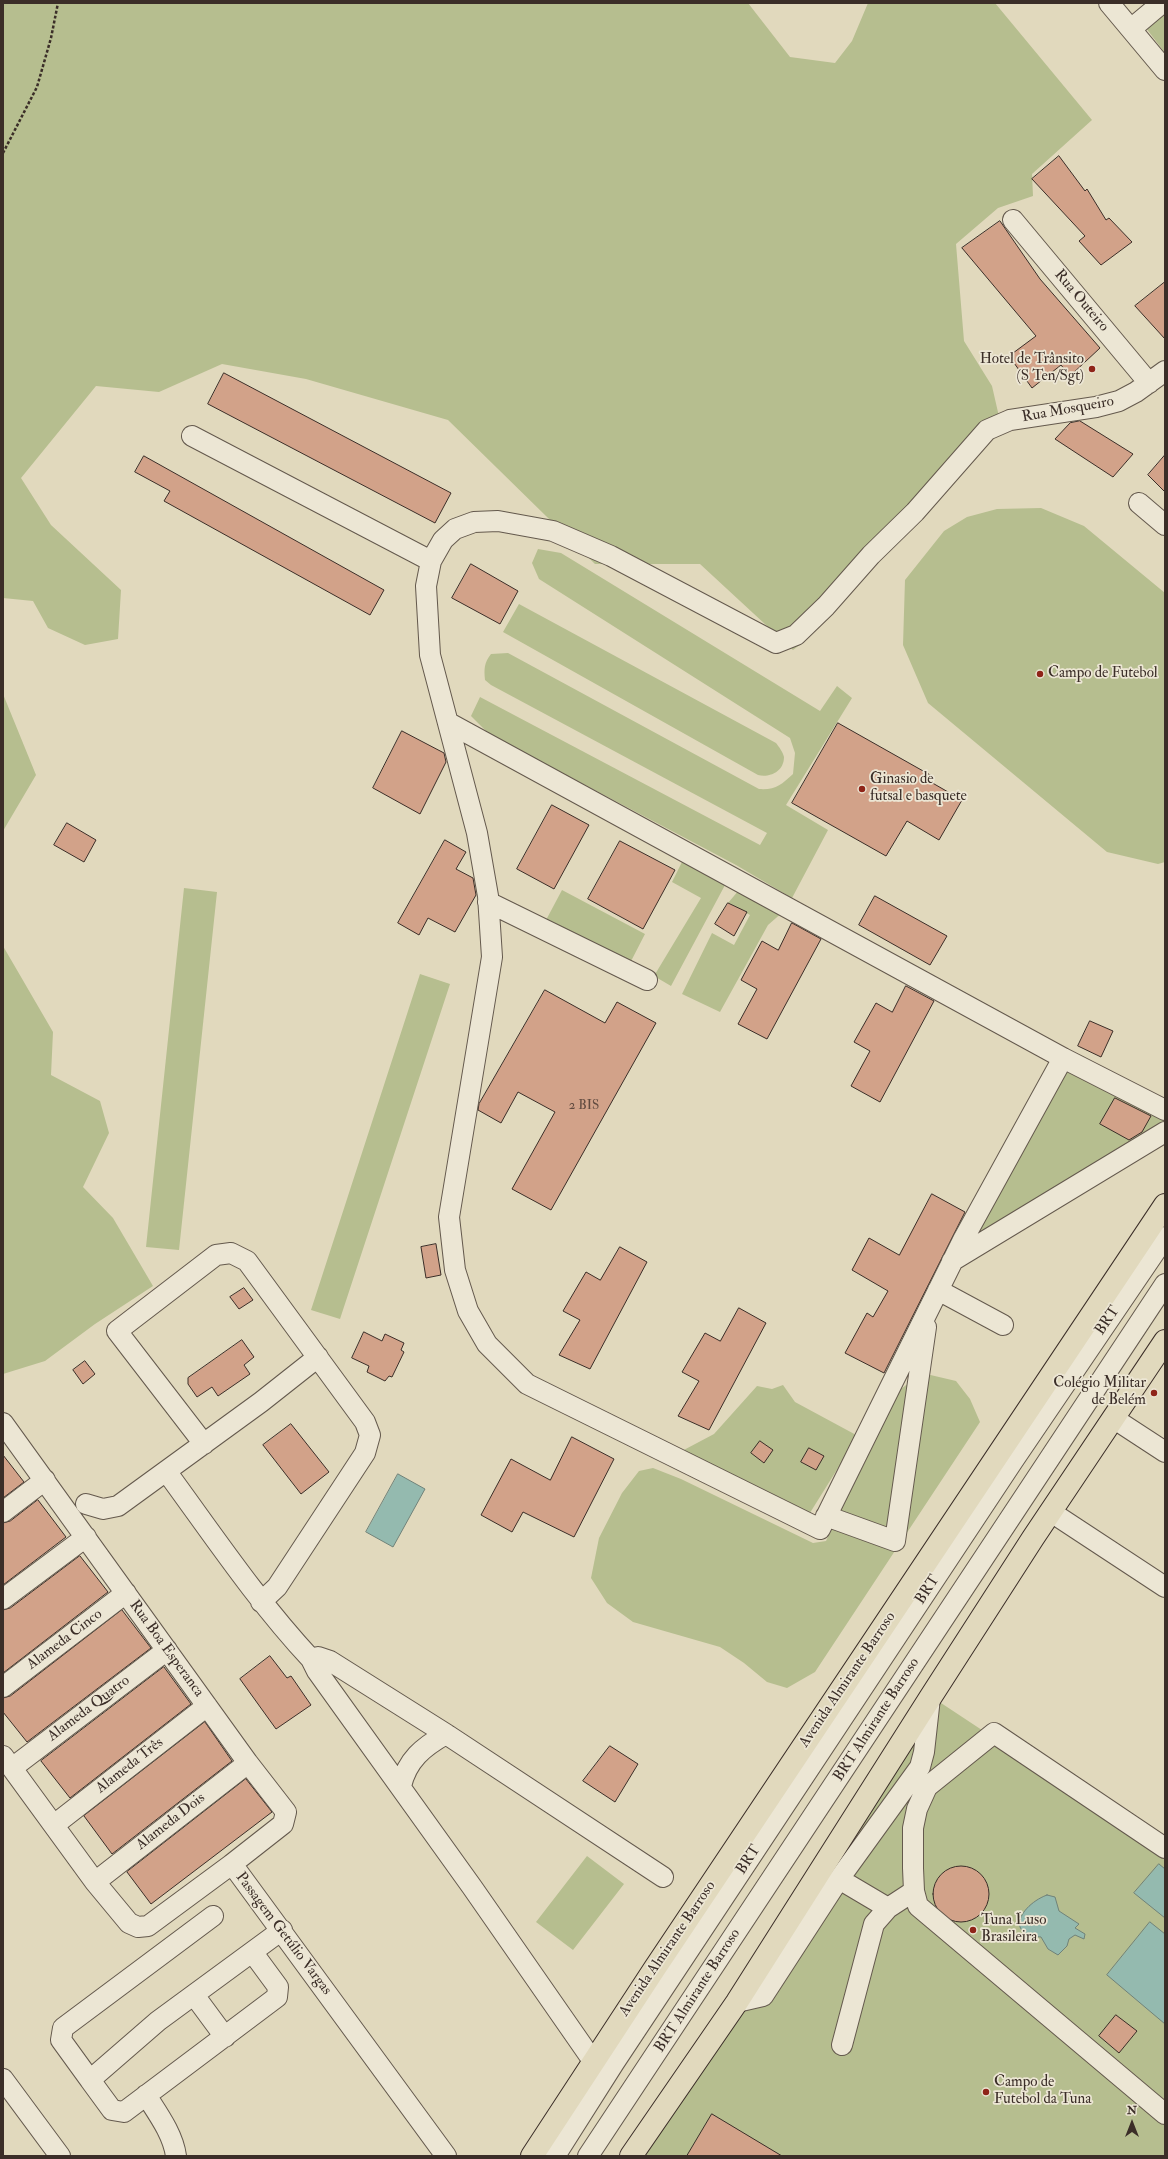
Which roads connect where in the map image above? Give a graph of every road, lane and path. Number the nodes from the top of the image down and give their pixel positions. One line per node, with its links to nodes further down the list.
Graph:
1 (58, 3): 6 (path)
2 (1110, 3): 4 (street)
3 (1162, 3): 4 (street)
4 (1131, 29): 5 (street)
5 (1165, 70)
6 (3, 153)
7 (1012, 220): 9 (street, Rua Outeiro)
8 (1165, 371): 9 (street, Rua Mosqueiro)
9 (1149, 383): 13 (street, Rua Mosqueiro)
10 (192, 436): 13 (street)
11 (1139, 503): 12 (street)
12 (1165, 525)
13 (431, 561): 14 (street, Rua Mosqueiro)
14 (449, 723): 15 (street, Rua Mosqueiro); 17 (street)
15 (488, 902): 16 (street); 38 (street, Rua Mosqueiro)
16 (647, 980)
17 (1063, 1058): 18 (street); 22 (street)
18 (1165, 1110)
19 (1165, 1132): 22 (street)
20 (1165, 1205): 71 (highway, Avenida Almirante Barroso)
21 (1165, 1237): 68 (street, BRT)
22 (952, 1261): 24 (street)
23 (1165, 1284): 81 (street, BRT Almirante Barroso)
24 (938, 1290): 25 (street); 26 (street)
25 (929, 1309): 38 (street); 38 (street)
26 (1003, 1325)
27 (1165, 1341): 29 (highway)
28 (318, 1357): 31 (street); 31 (street); 43 (street)
29 (1113, 1418): 32 (street); 37 (highway)
30 (3, 1423): 34 (street, Rua Boa Esperanca)
31 (204, 1444): 33 (street)
32 (1165, 1452)
33 (166, 1471): 35 (street); 43 (street)
34 (45, 1480): 36 (street); 39 (street, Rua Boa Esperanca)
35 (86, 1504)
36 (3, 1512)
37 (1051, 1512): 40 (street); 47 (highway)
38 (826, 1516)
39 (86, 1537): 41 (street, Rua Boa Esperanca); 42 (street)
40 (1165, 1587)
41 (126, 1593): 44 (street, Rua Boa Esperanca); 46 (street, Alameda Cinco)
42 (3, 1600)
43 (261, 1602): 45 (street)
44 (167, 1650): 48 (street, Rua Boa Esperanca); 50 (street, Alameda Quatro)
45 (311, 1659): 49 (street); 54 (street)
46 (3, 1687)
47 (930, 1698): 52 (street); 67 (highway)
48 (207, 1706): 51 (street, Rua Boa Esperanca); 55 (street, Alameda Três)
49 (446, 1734): 54 (street); 58 (street)
50 (8, 1762): 55 (street, Passagem Getúlio Vargas)
51 (248, 1763): 57 (street, Rua Boa Esperanca); 60 (street, Alameda Dois)
52 (920, 1767): 53 (street); 59 (street)
53 (946, 1771): 56 (street); 61 (street)
54 (401, 1786): 71 (street)
55 (54, 1825): 60 (street, Passagem Getúlio Vargas)
56 (1165, 1848)
57 (232, 1864): 60 (street, Passagem Getúlio Vargas); 64 (street, Passagem Getúlio Vargas)
58 (663, 1877)
59 (839, 1879): 62 (street); 67 (street)
60 (95, 1882)
61 (914, 1891): 62 (street); 75 (street)
62 (888, 1908): 70 (street)
63 (213, 1916): 73 (street)
64 (282, 1930): 65 (street); 78 (street, Passagem Getúlio Vargas)
65 (253, 1953): 66 (street); 69 (street)
66 (194, 1995): 69 (street); 73 (street)
67 (737, 2002): 82 (highway)
68 (654, 2005): 80 (street, BRT Almirante Barroso)
69 (225, 2037): 74 (street)
70 (842, 2045)
71 (593, 2061): 79 (highway, Avenida Almirante Barroso)
72 (3, 2079): 76 (street)
73 (90, 2080): 74 (street)
74 (146, 2096): 77 (street)
75 (1165, 2114)
76 (60, 2156)
77 (176, 2156)
78 (446, 2156)
79 (532, 2156)
80 (555, 2156)
81 (588, 2156)
82 (631, 2156)

